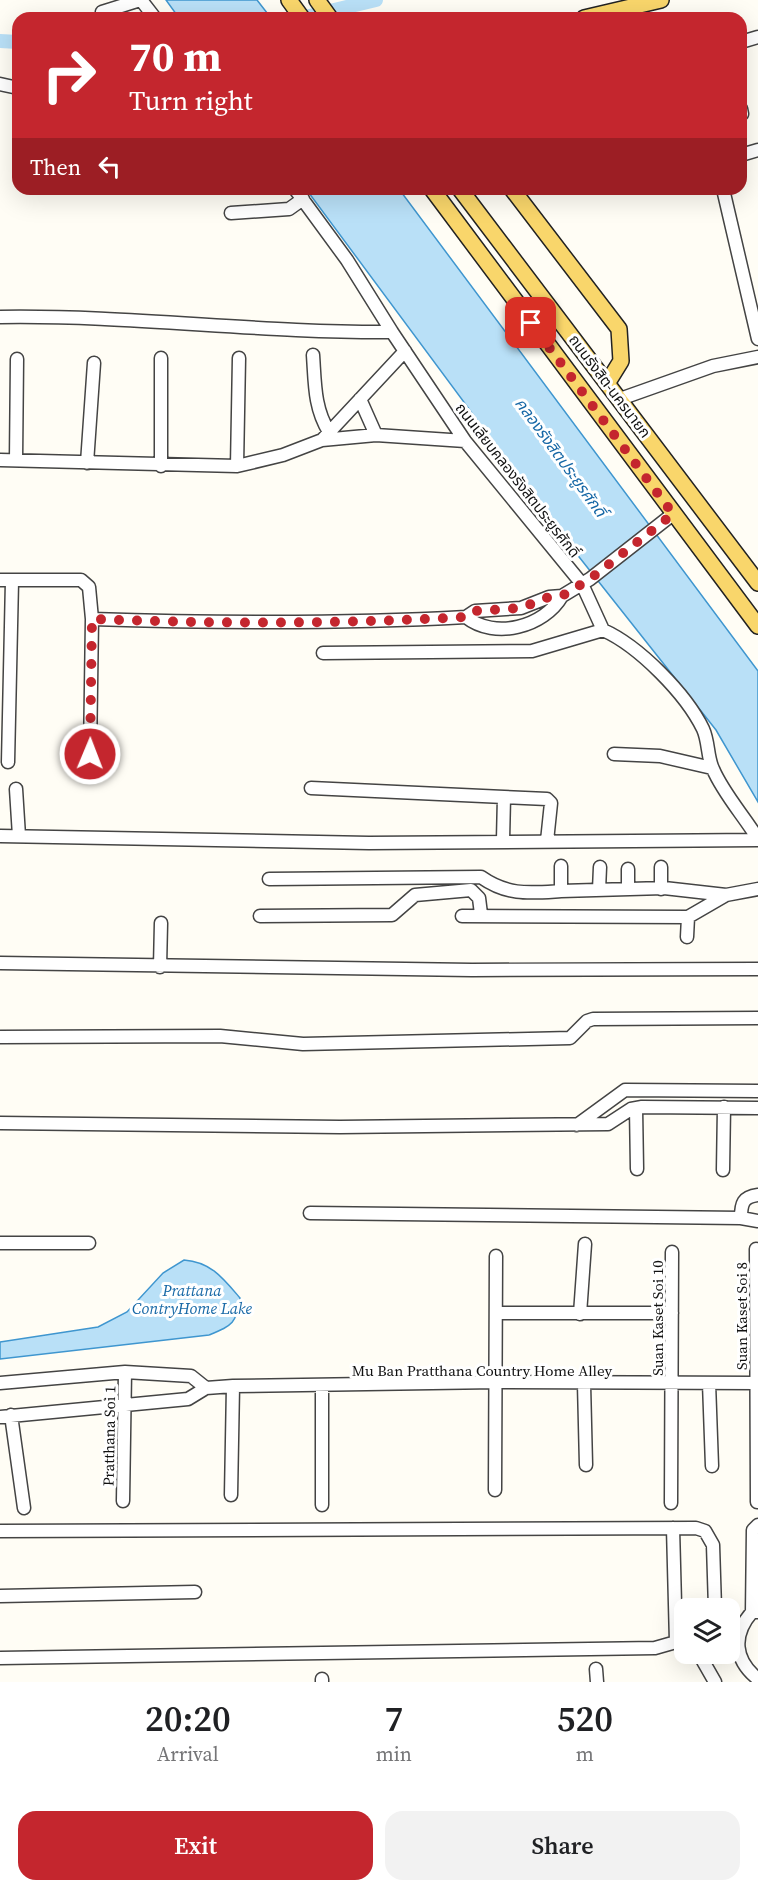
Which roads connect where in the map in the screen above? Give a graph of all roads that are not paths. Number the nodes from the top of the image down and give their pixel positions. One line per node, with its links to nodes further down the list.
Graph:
1 (140, 0): 4 (street); 5 (street)
2 (289, 0): 6 (main road)
3 (661, 0): 7 (main road)
4 (102, 12)
5 (150, 12)
6 (298, 12)
7 (610, 12)
8 (298, 195): 14 (street)
9 (300, 195): 16 (street, ถนนเลียบคลองรังสิตประยูรศักดิ์)
10 (436, 195): 36 (main road, ถนนรังสิต-นครนายก)
11 (465, 195): 25 (main road, ถนนรังสิต-นครนายก)
12 (517, 195): 25 (main road)
13 (724, 195): 17 (street)
14 (231, 213)
15 (0, 317): 16 (street)
16 (392, 332): 18 (street, ถนนเลียบคลองรังสิตประยูรศักดิ์)
17 (758, 339)
18 (405, 351): 26 (street); 30 (street, ถนนเลียบคลองรังสิตประยูรศักดิ์)
19 (313, 356): 29 (street)
20 (758, 357): 27 (street)
21 (161, 358): 34 (street)
22 (239, 358): 35 (street)
23 (17, 359): 32 (street)
24 (94, 363): 33 (street)
25 (608, 382): 27 (main road, ถนนรังสิต-นครนายก)
26 (360, 399): 28 (street); 29 (street)
27 (620, 399): 39 (main road, ถนนรังสิต-นครนายก)
28 (376, 435): 29 (street); 30 (street)
29 (325, 436): 35 (street)
30 (465, 441): 38 (street, ถนนเลียบคลองรังสิตประยูรศักดิ์)
31 (0, 460): 32 (street)
32 (16, 460): 33 (street)
33 (87, 463): 34 (street)
34 (161, 466): 35 (street)
35 (237, 466)
36 (668, 518): 38 (street); 43 (main road, ถนนรังสิต-นครนายก)
37 (6, 581): 42 (street); 48 (street)
38 (586, 582): 40 (street); 44 (street, ถนนเลียบคลองรังสิตประยูรศักดิ์)
39 (758, 584)
40 (562, 596): 41 (street); 41 (street)
41 (466, 617): 42 (street)
42 (92, 619): 46 (street)
43 (758, 626)
44 (603, 630): 45 (street); 49 (street)
45 (323, 653)
46 (90, 754)
47 (614, 754): 49 (street)
48 (8, 762)
49 (712, 768): 55 (street)
50 (311, 788): 52 (street)
51 (16, 789): 54 (street)
52 (504, 797): 56 (street); 57 (street)
53 (0, 836): 54 (street)
54 (19, 836): 56 (street)
55 (758, 839): 57 (street)
56 (503, 840): 57 (street)
57 (547, 841)
58 (561, 866): 67 (street)
59 (600, 867): 65 (street)
60 (661, 867): 63 (street)
61 (628, 869): 66 (street)
62 (269, 879): 67 (street)
63 (661, 888): 66 (street); 68 (street)
64 (758, 889): 68 (street)
65 (599, 890): 66 (street); 67 (street)
66 (628, 890)
67 (561, 891)
68 (726, 895): 72 (street)
69 (482, 914): 70 (street); 71 (street); 72 (street)
70 (260, 916)
71 (462, 916)
72 (688, 917): 74 (street)
73 (161, 923): 76 (street)
74 (687, 937)
75 (0, 963): 76 (street)
76 (160, 967): 77 (street)
77 (758, 969)
78 (758, 1018): 79 (street)
79 (0, 1037)
80 (758, 1090): 85 (street)
81 (724, 1107): 82 (street); 83 (street); 87 (street)
82 (636, 1108): 85 (street); 86 (street)
83 (758, 1108)
84 (0, 1123): 85 (street)
85 (577, 1125)
86 (637, 1168)
87 (723, 1170)
88 (758, 1194): 90 (street)
89 (310, 1214): 90 (street)
90 (741, 1218): 91 (street)
91 (758, 1221)
92 (0, 1243): 93 (street)
93 (89, 1243)
94 (585, 1244): 101 (street)
95 (756, 1249): 98 (street, Suan Kaset Soi 8)
96 (672, 1252): 100 (street, Suan Kaset Soi 10)
97 (496, 1256): 99 (street)
98 (757, 1298): 107 (street, Suan Kaset Soi 8)
99 (496, 1313): 101 (street); 103 (street)
100 (672, 1313): 101 (street); 105 (street, Suan Kaset Soi 10)
101 (580, 1314)
102 (125, 1372): 104 (street); 111 (street); 112 (street, Pratthana Soi 1)
103 (496, 1382): 108 (street, Mu Ban Pratthana Country Home Alley); 110 (street, Mu Ban Pratthana Country Home Alley); 116 (street)
104 (0, 1383)
105 (672, 1383): 106 (street, Mu Ban Pratthana Country Home Alley); 108 (street, Mu Ban Pratthana Country Home Alley); 120 (street, Suan Kaset Soi 10)
106 (709, 1383): 107 (street, Mu Ban Pratthana Country Home Alley); 115 (street)
107 (757, 1383): 119 (street, Suan Kaset Soi 8)
108 (585, 1384): 114 (street)
109 (233, 1386): 110 (street, Mu Ban Pratthana Country Home Alley); 111 (street, Mu Ban Pratthana Country Home Alley); 117 (street)
110 (322, 1386): 121 (street)
111 (206, 1388): 112 (street, Mu Ban Pratthana Country Home Alley)
112 (124, 1403): 113 (street, Mu Ban Pratthana Country Home Alley); 118 (street, Pratthana Soi 1)
113 (5, 1416): 122 (street)
114 (586, 1465)
115 (712, 1466)
116 (495, 1490)
117 (231, 1495)
118 (123, 1501)
119 (757, 1502)
120 (671, 1503)
121 (322, 1504)
122 (24, 1508)
123 (758, 1525): 130 (street)
124 (673, 1528): 125 (street); 128 (street); 129 (street)
125 (0, 1532)
126 (195, 1592): 127 (street)
127 (0, 1596)
128 (677, 1598)
129 (715, 1598)
130 (755, 1612): 134 (street)
131 (674, 1646): 132 (street)
132 (0, 1658)
133 (704, 1664): 135 (street)
134 (758, 1679)
135 (715, 1682)

